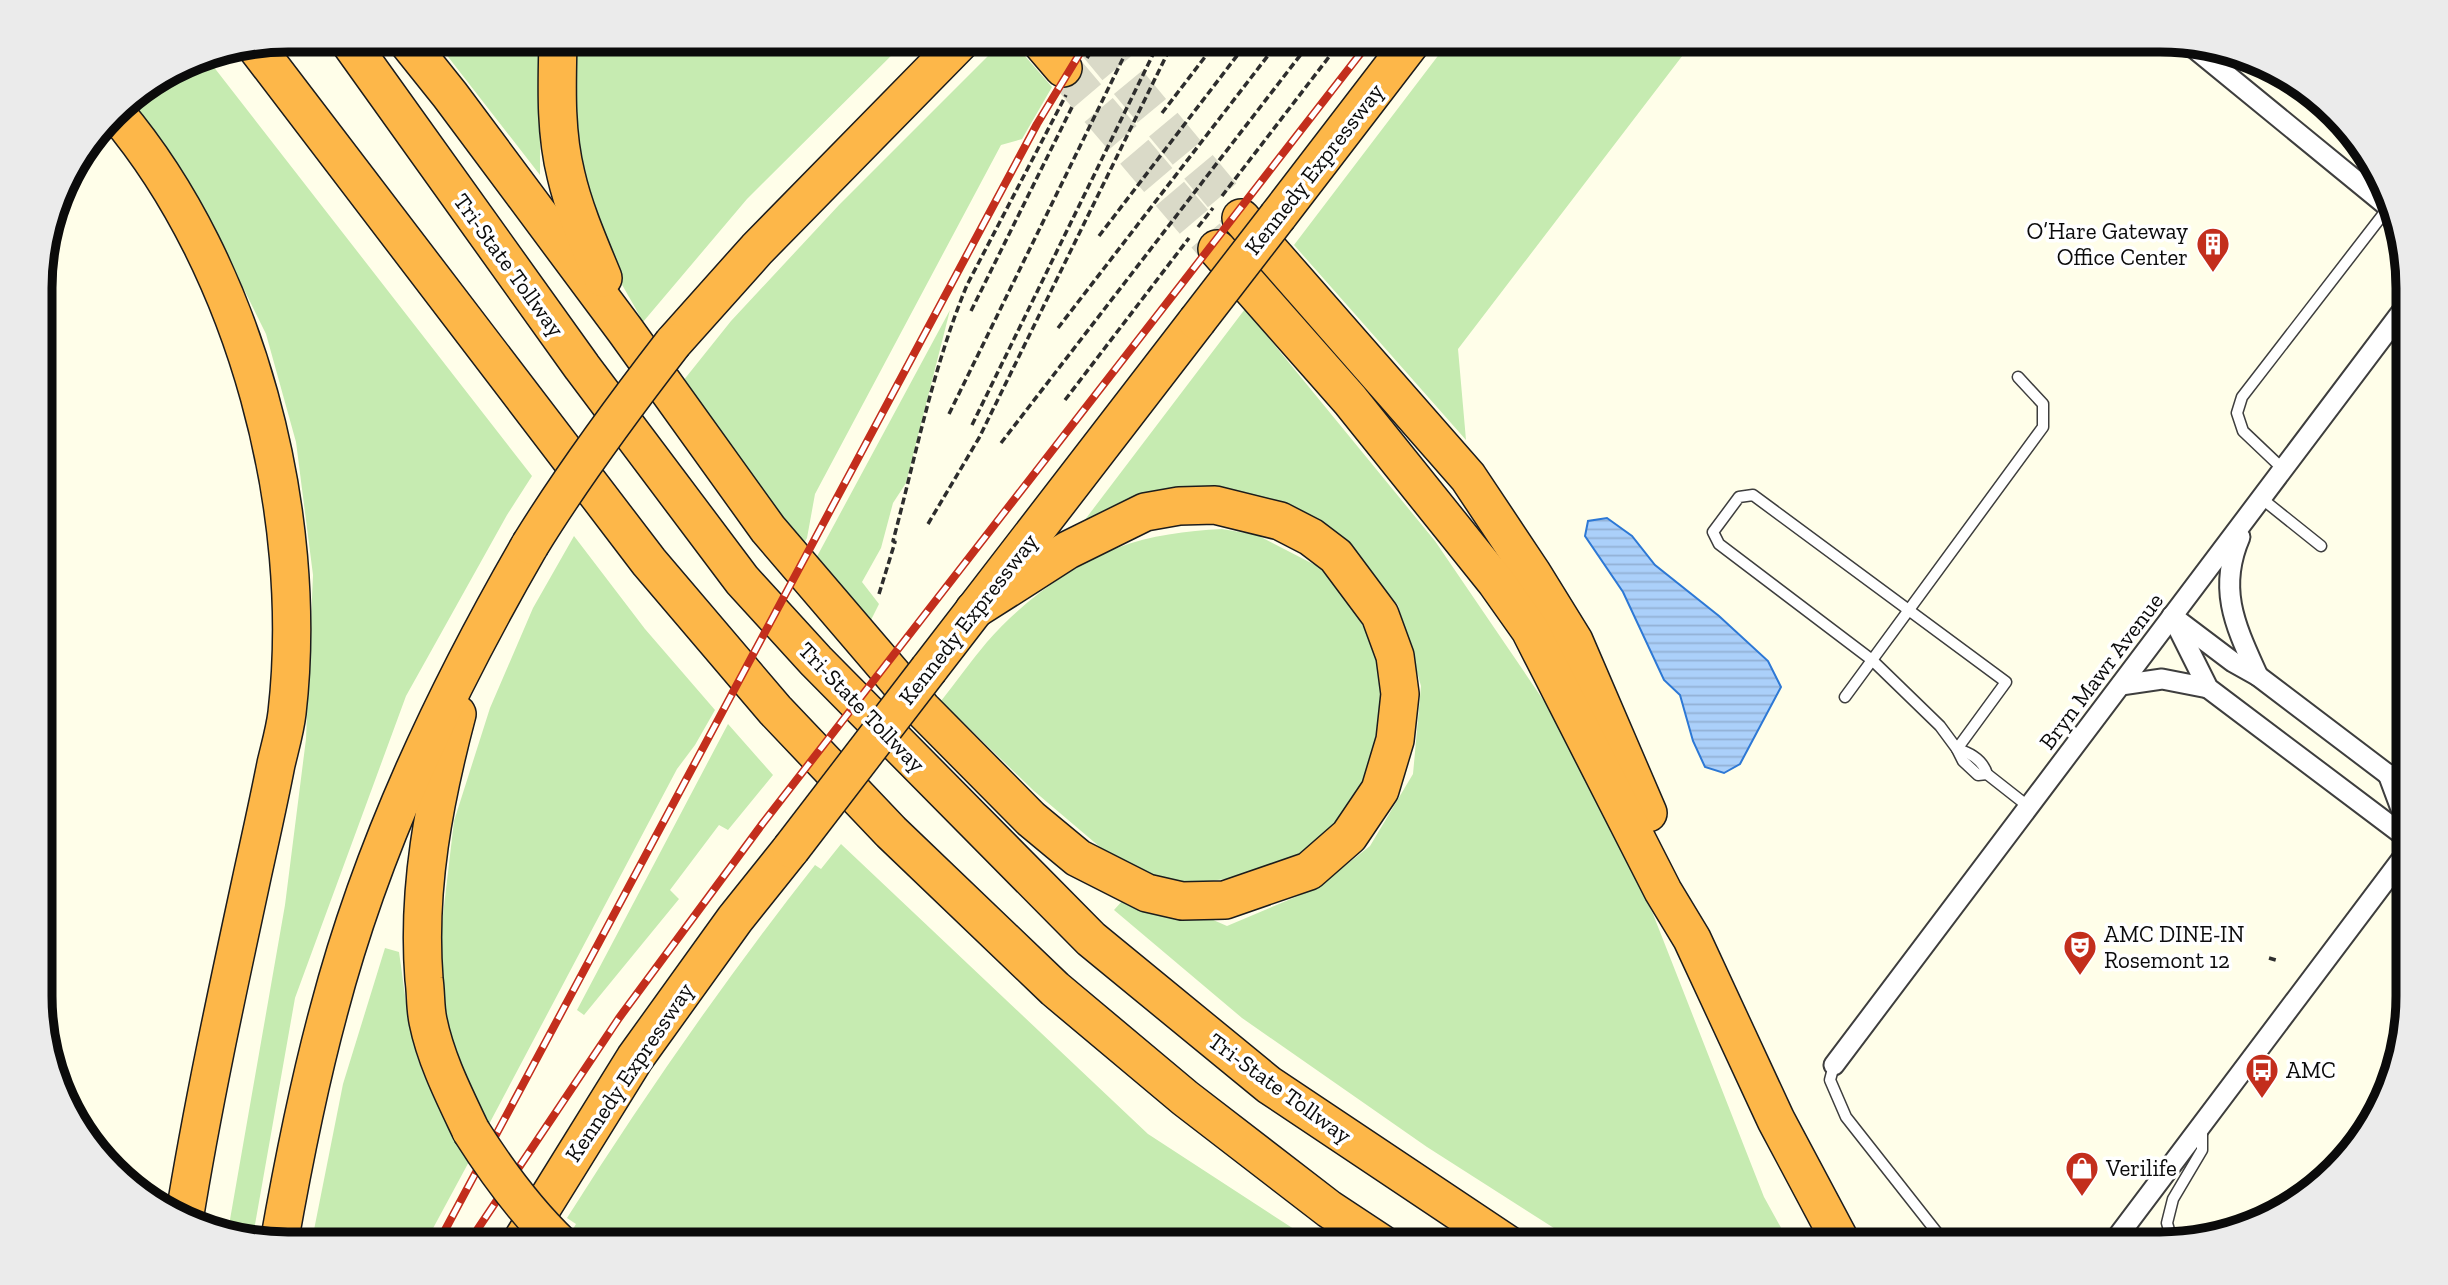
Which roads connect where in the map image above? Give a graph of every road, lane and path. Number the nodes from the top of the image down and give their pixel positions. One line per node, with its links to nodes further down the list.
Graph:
1 (1239, 52): 27 (path)
2 (1270, 52): 31 (path)
3 (1302, 52): 37 (path)
4 (1332, 52): 34 (path)
5 (1403, 52): 23 (highway, Kennedy Expressway)
6 (1422, 52): 23 (highway)
7 (357, 53): 67 (highway, Tri-State Tollway)
8 (416, 53): 32 (highway)
9 (558, 53): 32 (highway)
10 (950, 53): 43 (highway, bridge)
11 (1052, 53): 19 (highway)
12 (1088, 53): 19 (path)
13 (1126, 53): 35 (path)
14 (1154, 53): 36 (path)
15 (1168, 53): 40 (path)
16 (1208, 53): 21 (path)
17 (262, 54): 66 (highway)
18 (2205, 57): 24 (street)
19 (1072, 73): 42 (path)
20 (1073, 105): 29 (path)
21 (1162, 113)
22 (123, 121): 62 (highway)
23 (1316, 166): 45 (highway, Kennedy Expressway, bridge)
24 (2379, 200)
25 (2383, 213): 38 (lane)
26 (1241, 218): 57 (highway)
27 (1099, 236)
28 (1217, 249): 57 (highway)
29 (971, 311)
30 (2396, 319): 38 (street, Bryn Mawr Avenue)
31 (1058, 328)
32 (625, 330): 45 (highway)
33 (2018, 377): 44 (lane)
34 (1065, 400)
35 (949, 414)
36 (972, 425)
37 (1001, 443)
38 (2283, 469): 39 (street, Bryn Mawr Avenue)
39 (2256, 504): 41 (lane); 46 (street, Bryn Mawr Avenue); 48 (street)
40 (928, 524)
41 (2321, 546)
42 (878, 594)
43 (494, 607): 63 (highway); 65 (highway, bridge)
44 (1909, 609): 47 (lane); 47 (lane); 52 (lane)
45 (974, 611): 64 (highway, Kennedy Expressway, bridge)
46 (2172, 616): 48 (street); 49 (street, Bryn Mawr Avenue); 50 (street)
47 (1872, 660): 51 (lane); 52 (lane)
48 (2258, 676): 53 (street)
49 (2121, 685): 50 (street); 54 (street, Bryn Mawr Avenue)
50 (2208, 688): 55 (street)
51 (1845, 697)
52 (1957, 750): 54 (lane)
53 (2396, 773)
54 (2029, 807): 60 (street, Bryn Mawr Avenue)
55 (2396, 830)
56 (2396, 867): 61 (street)
57 (1692, 939): 68 (highway)
58 (2269, 958): 59 (path)
59 (2279, 961)
60 (1834, 1065): 69 (lane)
61 (2202, 1124): 70 (street); 71 (lane)
62 (186, 1209)
63 (281, 1232)
64 (527, 1232)
65 (547, 1232)
66 (1364, 1232)
67 (1489, 1232)
68 (1836, 1232)
69 (1937, 1232)
70 (2121, 1232)
71 (2170, 1232)

